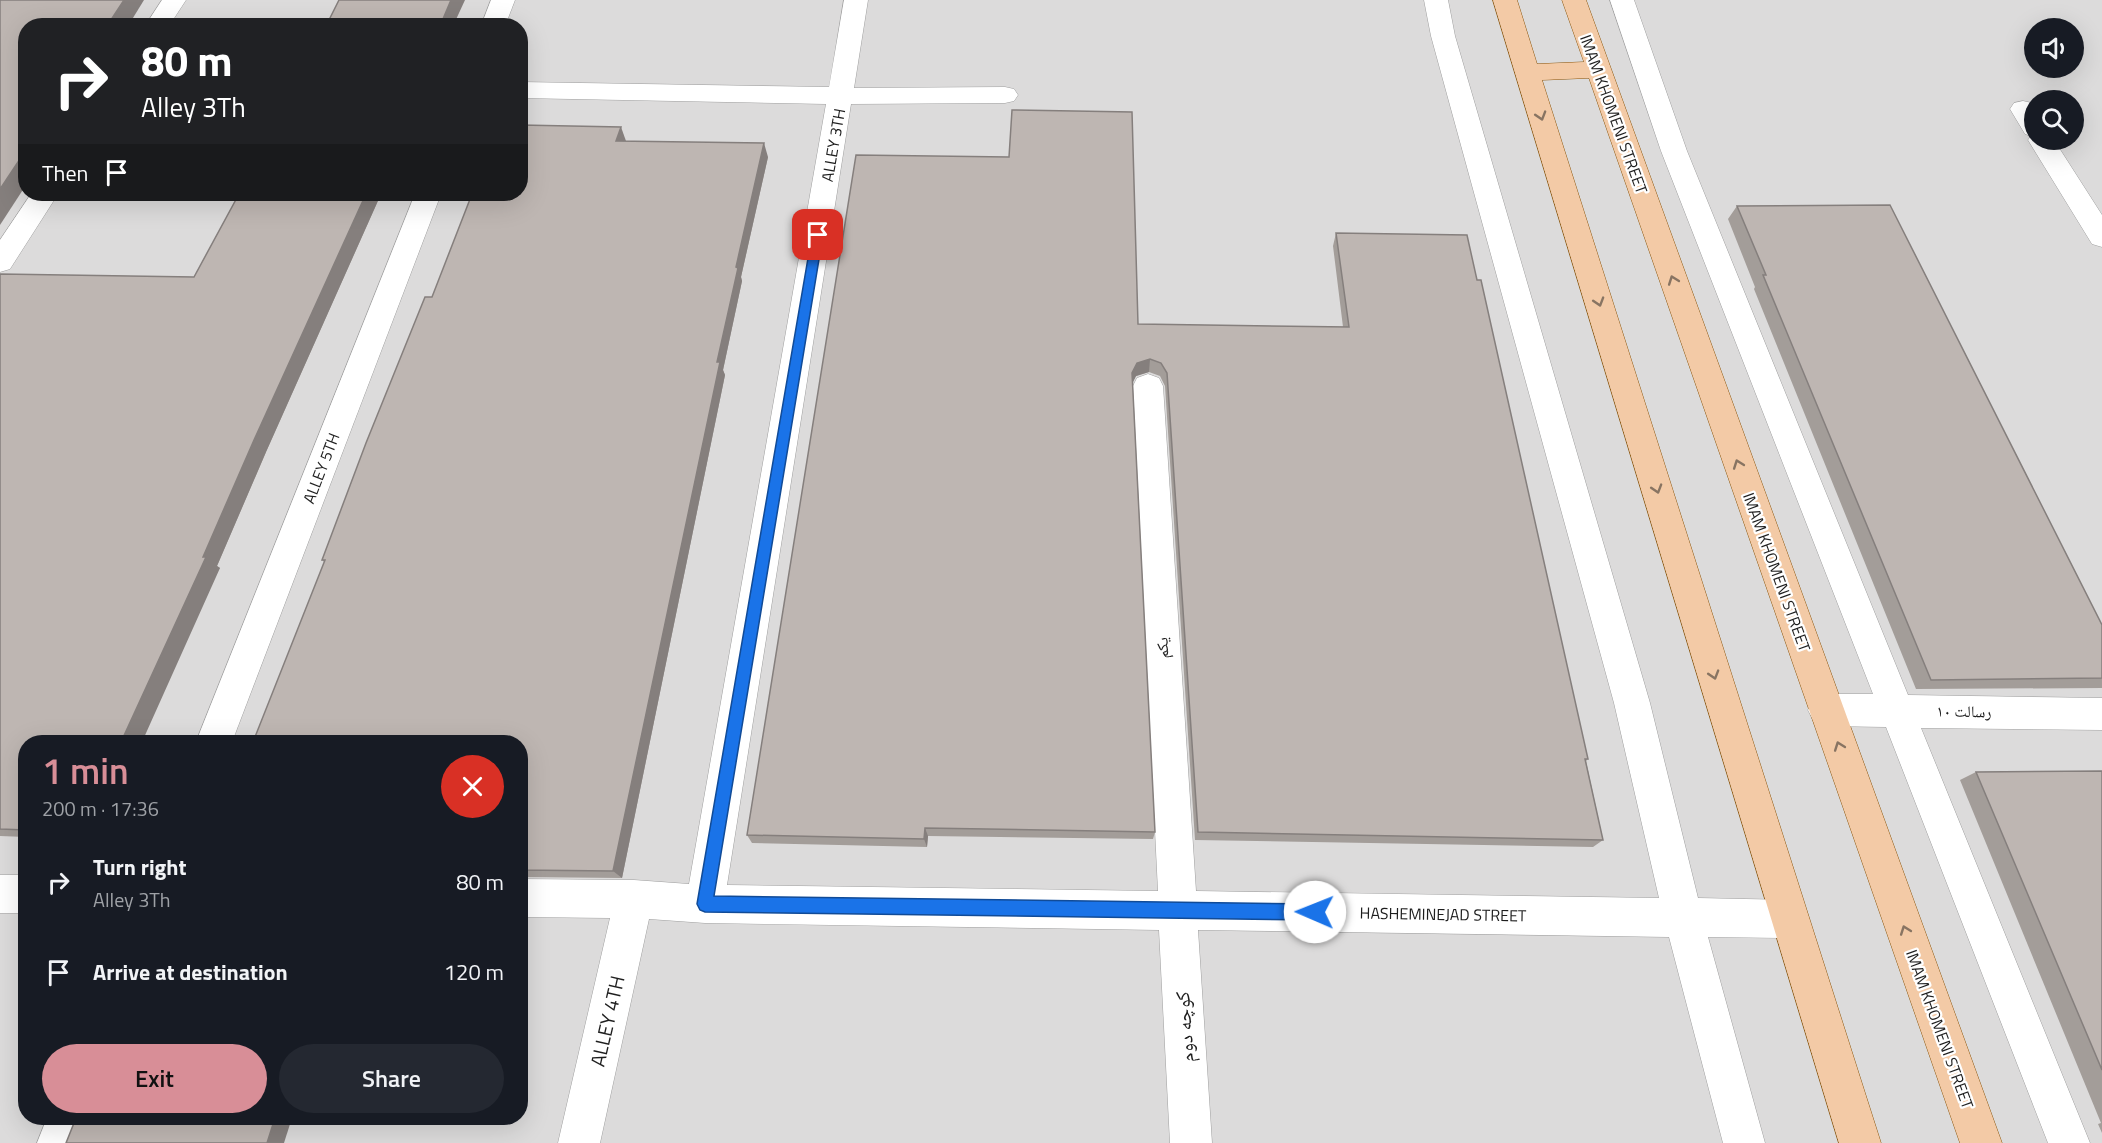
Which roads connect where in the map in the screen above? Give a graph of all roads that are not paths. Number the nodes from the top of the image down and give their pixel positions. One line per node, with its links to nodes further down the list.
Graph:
1 (174, 0): 8 (street)
2 (503, 0): 9 (street)
3 (856, 0): 14 (street, ALLEY 3TH)
4 (1436, 0): 31 (street)
5 (1505, 0): 11 (main road)
6 (1574, 0): 10 (main road, IMAM KHOMENI STREET)
7 (1622, 0): 22 (street)
8 (162, 18)
9 (496, 18)
10 (1599, 70): 11 (main road); 21 (main road, IMAM KHOMENI STREET, one-way to 10)
11 (1528, 72): 32 (main road, one-way to 32)
12 (528, 90): 14 (street)
13 (1005, 95): 14 (street)
14 (841, 96): 29 (street, ALLEY 3TH)
15 (2047, 150): 18 (street)
16 (40, 201): 19 (street)
17 (425, 201): 24 (street, ALLEY 5TH)
18 (2102, 237)
19 (0, 262)
20 (1148, 386): 30 (street, یکم)
21 (1826, 710): 22 (street, رسالت ۱۰); 39 (main road, IMAM KHOMENI STREET, one-way to 21)
22 (1898, 710): 23 (street, رسالت ۱۰); 40 (street)
23 (2102, 714)
24 (217, 735)
25 (0, 894): 26 (street)
26 (18, 894)
27 (528, 898): 28 (street, HASHEMINEJAD STREET)
28 (634, 899): 29 (street, HASHEMINEJAD STREET); 35 (street, ALLEY 4TH)
29 (705, 904): 30 (street, HASHEMINEJAD STREET)
30 (1177, 910): 31 (street, HASHEMINEJAD STREET); 36 (street, کوچه دوم)
31 (1683, 918): 32 (street, HASHEMINEJAD STREET); 37 (street)
32 (1790, 919): 38 (main road)
33 (65, 1125): 34 (street)
34 (58, 1143)
35 (579, 1143)
36 (1191, 1143)
37 (1744, 1143)
38 (1860, 1143)
39 (1981, 1143)
40 (2069, 1143)

